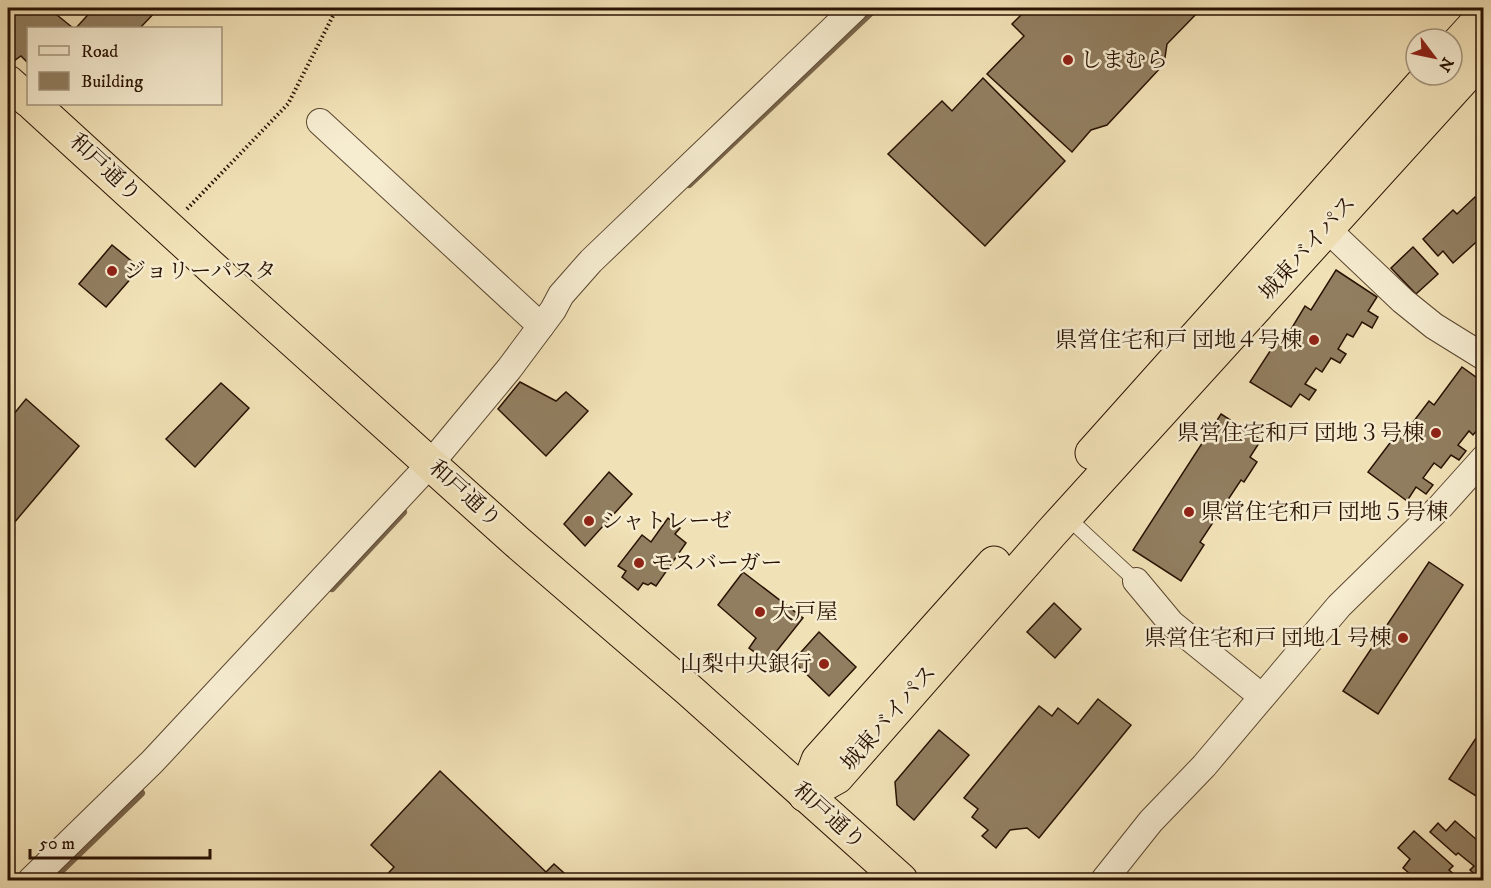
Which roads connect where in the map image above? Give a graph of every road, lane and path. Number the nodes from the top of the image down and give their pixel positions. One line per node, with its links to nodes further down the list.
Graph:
1 (338, 8): 12 (path)
2 (855, 8): 13 (street)
3 (1484, 15): 4 (highway)
4 (1464, 37)
5 (1484, 56): 11 (highway, 城東バイパス)
6 (8, 82): 8 (highway)
7 (1419, 87): 20 (highway, 城東バイパス)
8 (27, 99)
9 (34, 105): 12 (highway, 和戸通り)
10 (320, 122): 13 (street)
11 (1326, 228): 14 (street); 17 (highway, 城東バイパス)
12 (170, 230): 16 (highway, 和戸通り)
13 (541, 326): 16 (street)
14 (1484, 357)
15 (1484, 458): 19 (street)
16 (431, 463): 20 (highway, 和戸通り); 21 (street)
17 (1066, 516): 18 (lane); 20 (highway, 城東バイパス)
18 (1136, 581): 19 (street)
19 (1261, 696): 23 (street)
20 (806, 795): 22 (highway, 和戸通り)
21 (31, 880)
22 (901, 880)
23 (1104, 880)

